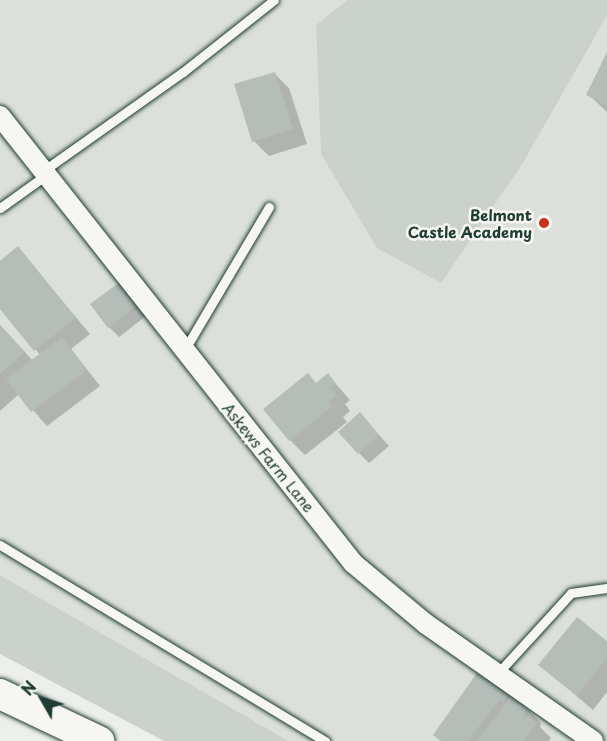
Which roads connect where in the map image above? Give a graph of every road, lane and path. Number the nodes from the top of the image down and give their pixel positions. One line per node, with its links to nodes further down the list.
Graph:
1 (274, 0): 3 (lane)
2 (0, 116): 3 (street, Askews Farm Lane)
3 (44, 173): 5 (lane); 6 (street, Askews Farm Lane)
4 (269, 207): 6 (lane)
5 (0, 208)
6 (184, 351): 9 (street, Askews Farm Lane)
7 (0, 545): 12 (lane)
8 (607, 588): 9 (lane)
9 (498, 673): 13 (street, Askews Farm Lane)
10 (0, 694): 11 (main road)
11 (99, 741)
12 (325, 741)
13 (593, 741)

